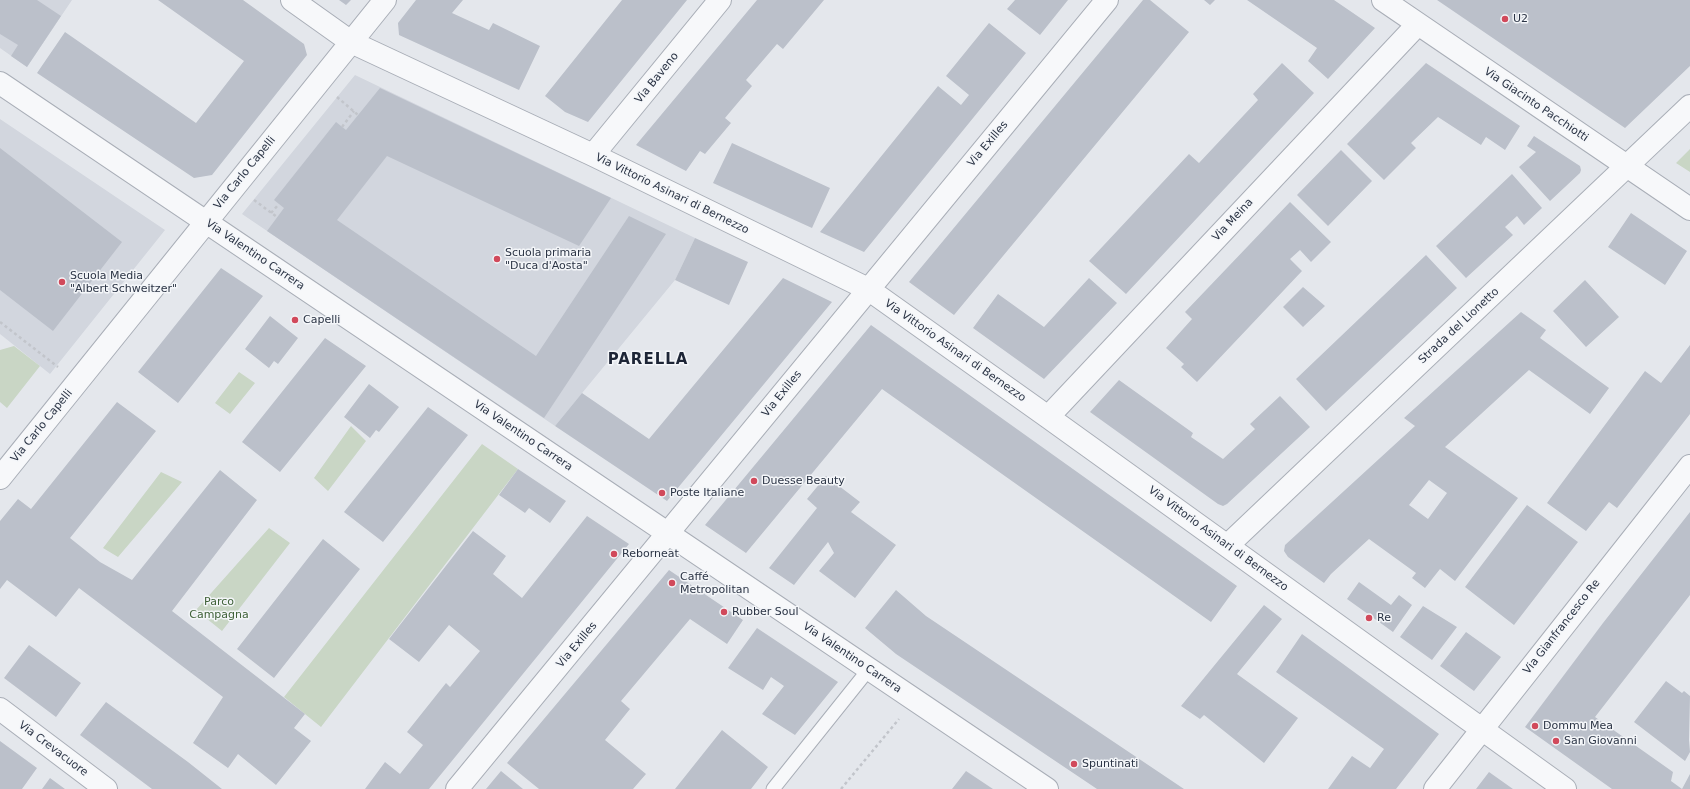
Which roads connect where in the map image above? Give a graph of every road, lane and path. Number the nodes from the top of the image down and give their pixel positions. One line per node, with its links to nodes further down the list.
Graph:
1 (292, 0): 7 (street, Via Vittorio Asinari di Bernezzo)
2 (384, 0): 7 (street, Via Carlo Capelli)
3 (720, 0): 12 (street, Via Baveno)
4 (1108, 0): 18 (street, Via Exilles)
5 (1383, 0): 6 (street, Via Giacinto Pacchiotti)
6 (1418, 24): 13 (street, Via Giacinto Pacchiotti); 21 (street, Via Meina)
7 (351, 42): 12 (street, Via Vittorio Asinari di Bernezzo); 17 (street, Via Carlo Capelli)
8 (0, 83): 17 (street, Via Valentino Carrera)
9 (1690, 106): 13 (street, Strada del Lionetto)
10 (354, 111): 11 (path)
11 (342, 127)
12 (593, 155): 18 (street, Via Vittorio Asinari di Bernezzo)
13 (1628, 167): 15 (street, Via Giacinto Pacchiotti); 26 (street, Strada del Lionetto)
14 (279, 204): 16 (path)
15 (1690, 209)
16 (271, 213)
17 (206, 221): 22 (street, Via Carlo Capelli); 25 (street, Via Valentino Carrera)
18 (868, 289): 21 (street, Via Vittorio Asinari di Bernezzo); 25 (street, Via Exilles)
19 (0, 322): 20 (path)
20 (57, 366)
21 (1048, 416): 26 (street, Via Vittorio Asinari di Bernezzo)
22 (7, 456): 24 (street, Via Carlo Capelli)
23 (1690, 466): 30 (street, Via Gianfrancesco Re)
24 (0, 478)
25 (669, 534): 27 (street, Via Valentino Carrera); 32 (street, Via Exilles)
26 (1228, 546): 30 (street, Via Vittorio Asinari di Bernezzo)
27 (869, 669): 28 (street, Via Valentino Carrera); 33 (lane)
28 (914, 700): 34 (path); 35 (street, Via Valentino Carrera)
29 (0, 709): 31 (street, Via Crevacuore)
30 (1481, 730): 36 (street, Via Gianfrancesco Re); 37 (street, Via Vittorio Asinari di Bernezzo)
31 (106, 789)
32 (457, 789)
33 (773, 789)
34 (842, 789)
35 (1047, 789)
36 (1435, 789)
37 (1565, 789)

